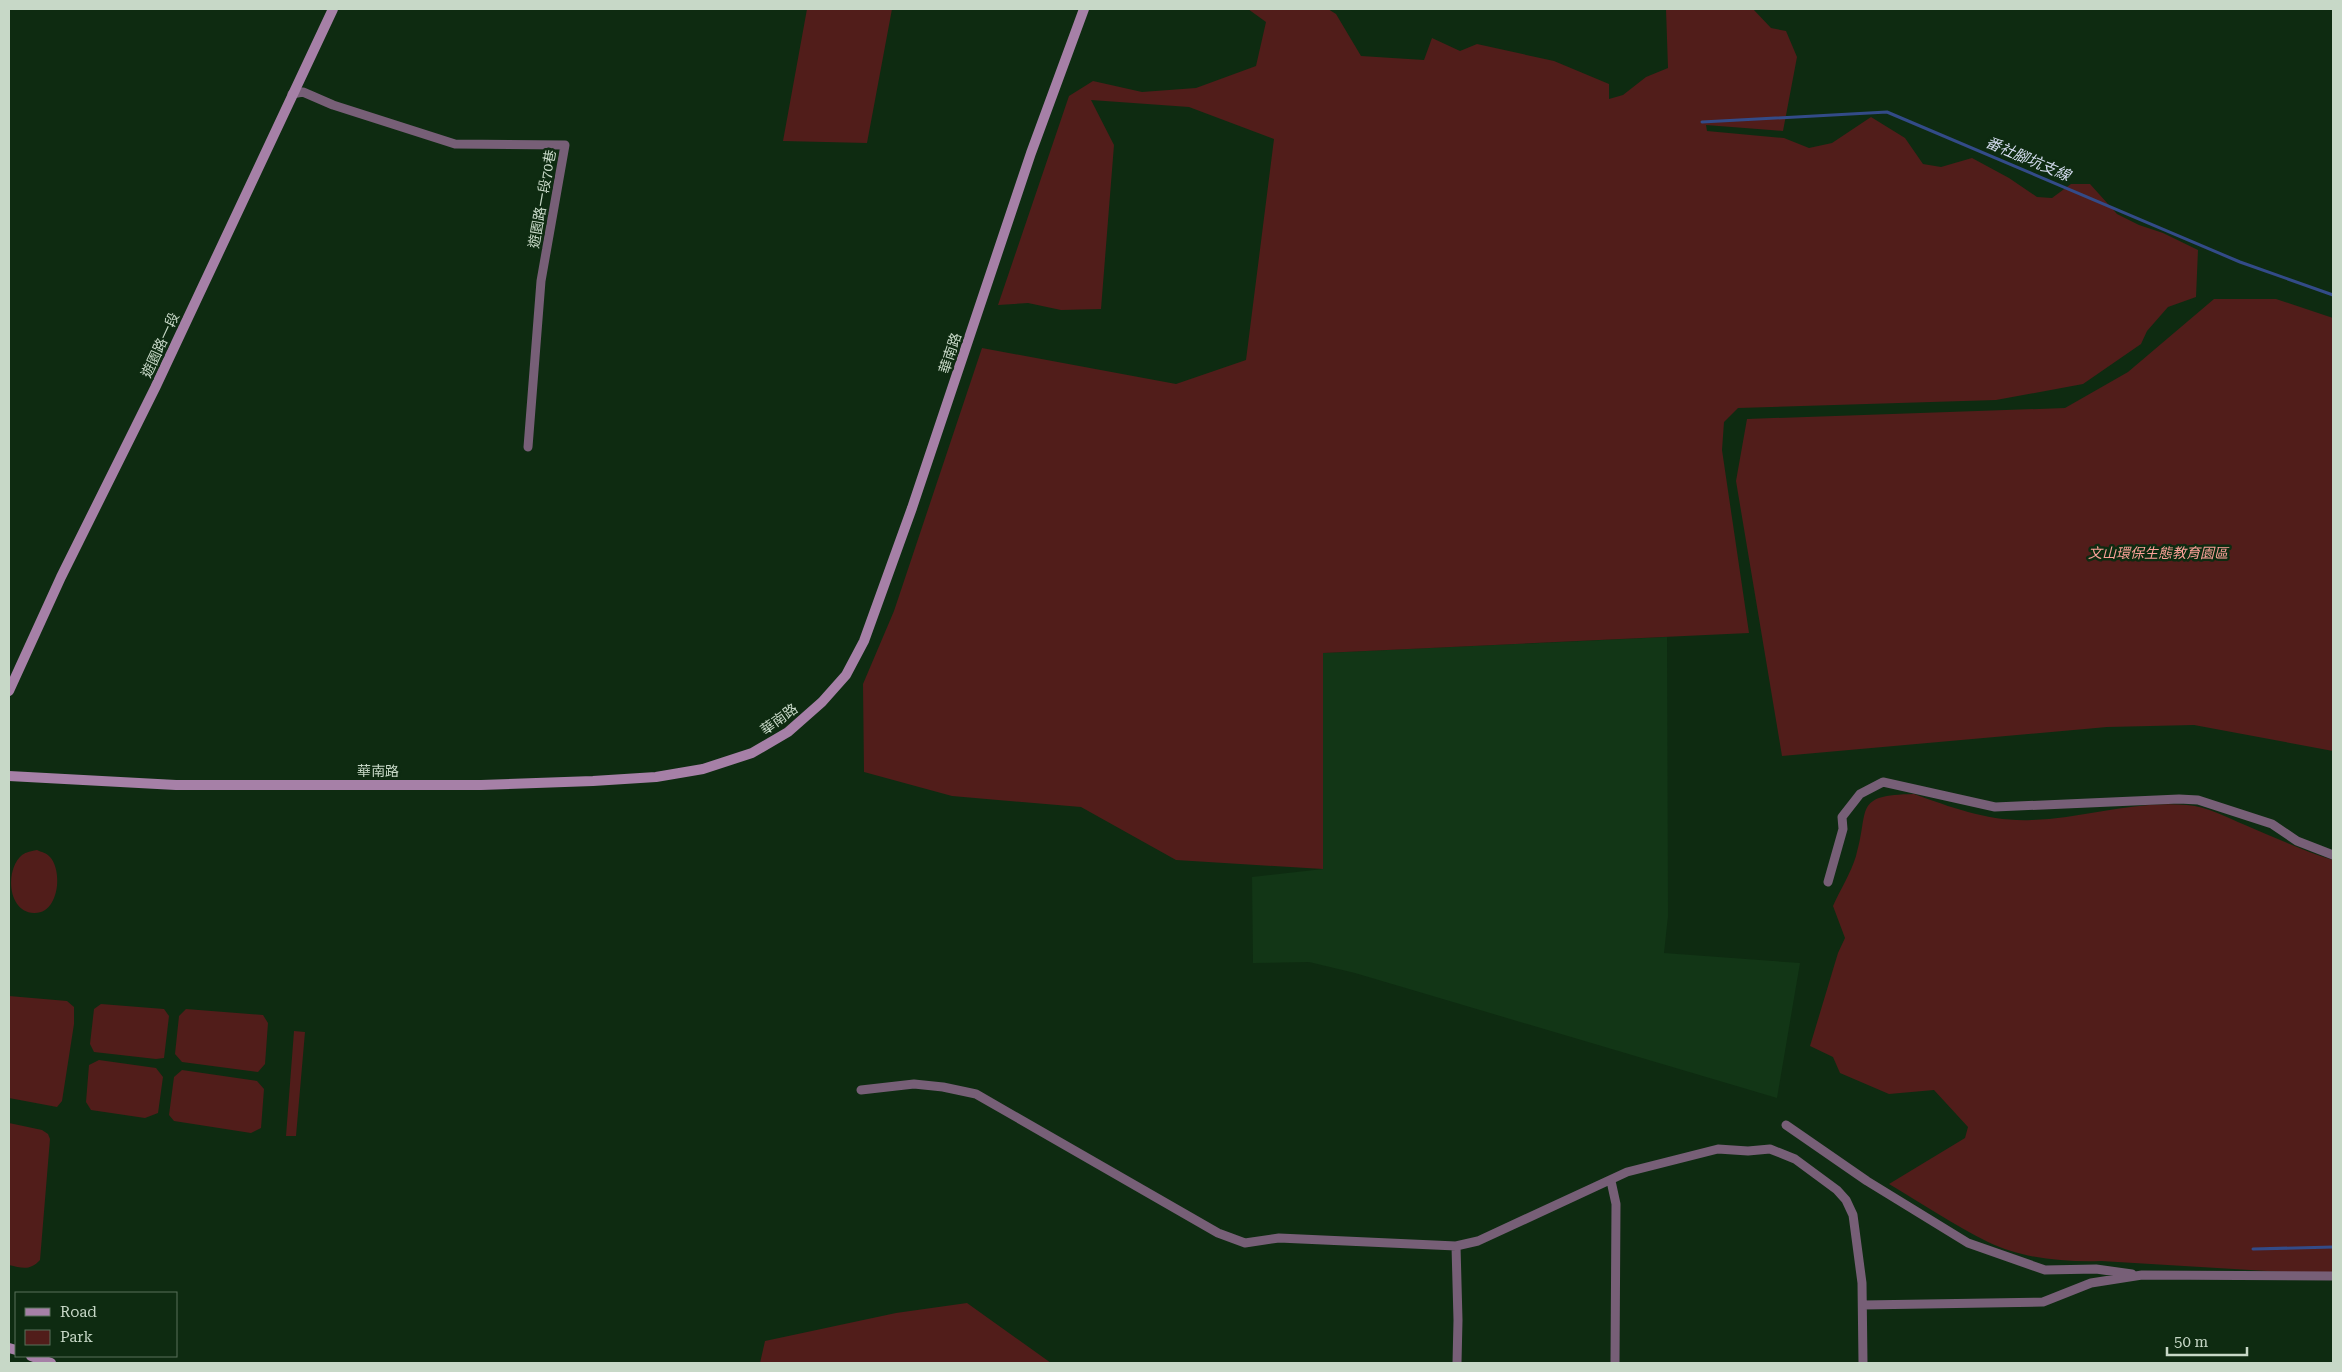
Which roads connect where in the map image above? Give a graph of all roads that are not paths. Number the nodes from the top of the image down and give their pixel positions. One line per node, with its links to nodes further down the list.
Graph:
1 (332, 9): 3 (street, 遊園路一段)
2 (1084, 9): 6 (street, 華南路)
3 (292, 94): 4 (street, 遊園路一段70巷); 5 (street, 遊園路一段)
4 (528, 447)
5 (9, 691)
6 (9, 776)
7 (2333, 855): 8 (street)
8 (1828, 882)
9 (861, 1090): 12 (street)
10 (1786, 1125): 13 (street)
11 (1611, 1181): 12 (street); 15 (street); 19 (street)
12 (1456, 1246): 18 (street)
13 (2142, 1275): 14 (street); 15 (street)
14 (2333, 1276)
15 (1863, 1305): 20 (street)
16 (34, 1357): 17 (street)
17 (51, 1363)
18 (1456, 1363)
19 (1615, 1363)
20 (1863, 1363)

